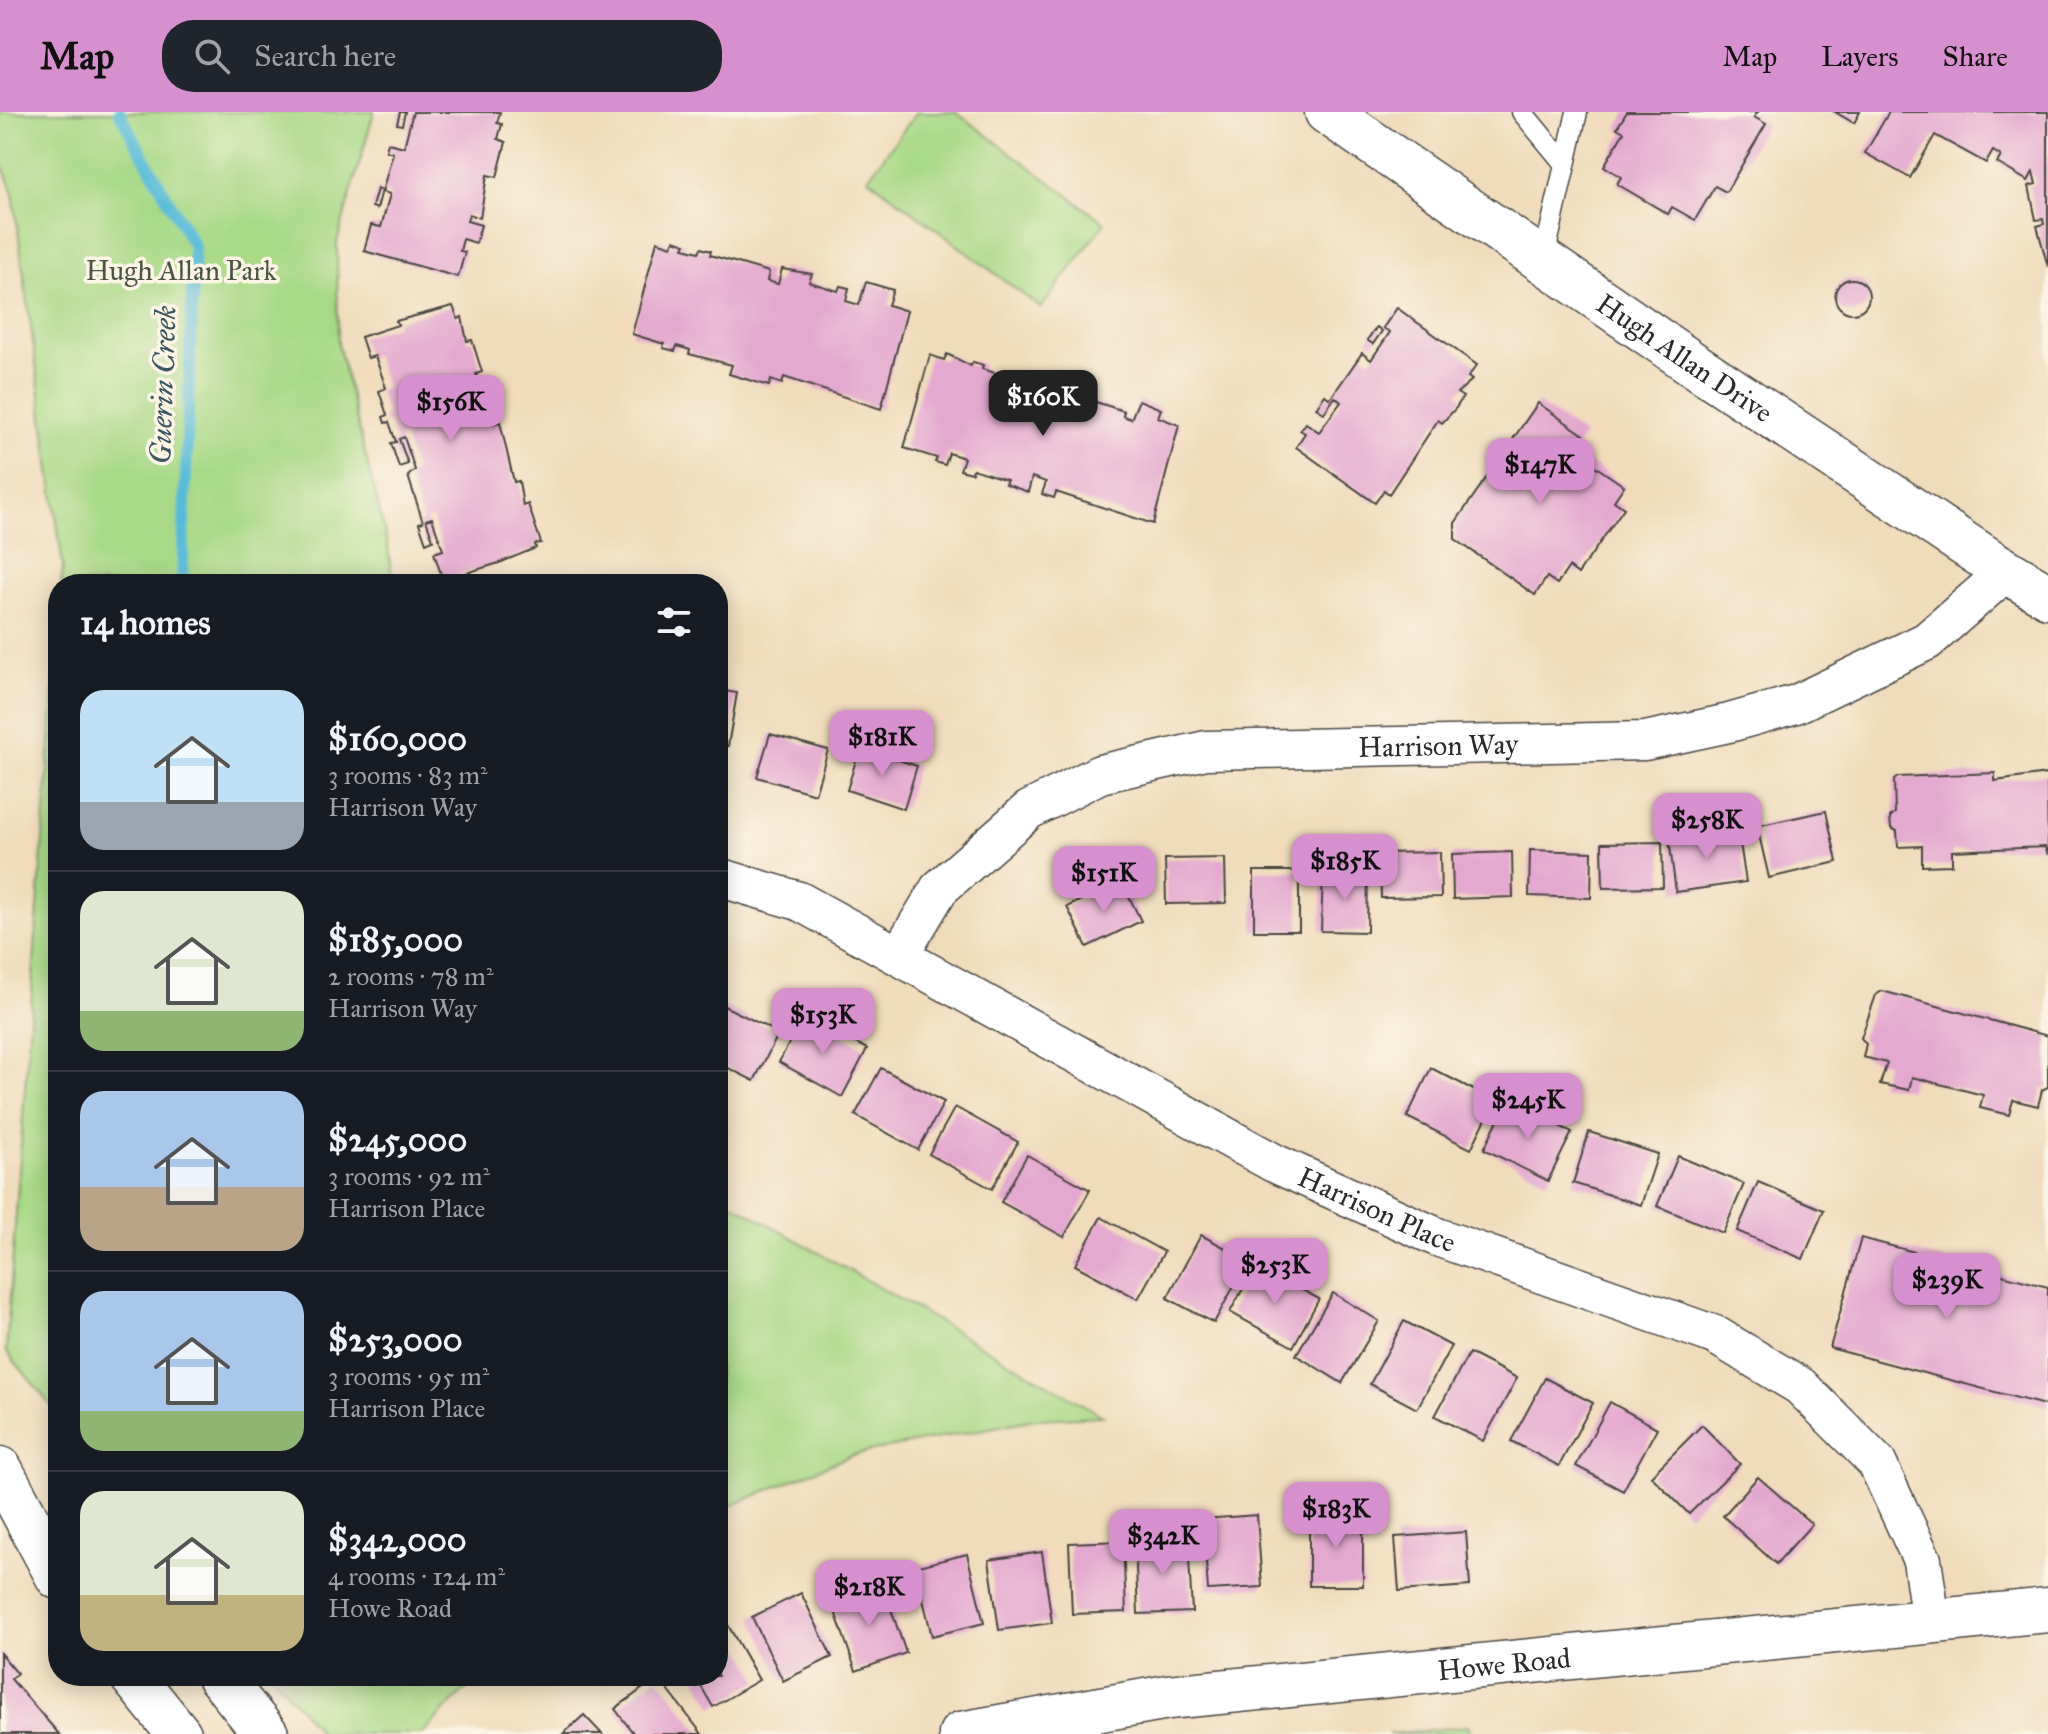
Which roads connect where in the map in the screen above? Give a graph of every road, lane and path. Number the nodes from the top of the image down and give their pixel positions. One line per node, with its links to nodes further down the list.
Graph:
1 (1327, 112): 5 (main road, Hugh Allan Drive)
2 (1522, 112): 4 (lane)
3 (1577, 112): 4 (lane)
4 (1565, 164): 5 (lane)
5 (1543, 262): 6 (main road, Hugh Allan Drive)
6 (2007, 571): 7 (main road, Hugh Allan Drive); 9 (street, Harrison Way)
7 (2048, 596)
8 (728, 880): 9 (street, Harrison Place)
9 (900, 954): 14 (street, Harrison Place)
10 (0, 1467): 11 (main road); 12 (main road)
11 (48, 1501)
12 (48, 1558)
13 (2048, 1610): 14 (main road, Howe Road)
14 (1931, 1622): 19 (main road, Howe Road)
15 (140, 1686): 17 (main road)
16 (227, 1686): 18 (main road)
17 (179, 1734)
18 (266, 1734)
19 (961, 1734)

